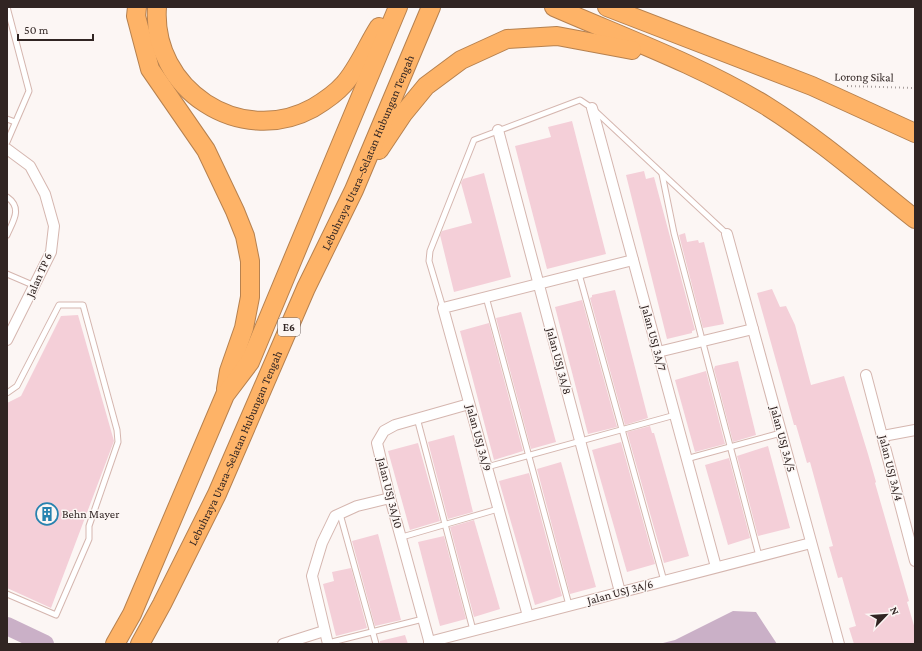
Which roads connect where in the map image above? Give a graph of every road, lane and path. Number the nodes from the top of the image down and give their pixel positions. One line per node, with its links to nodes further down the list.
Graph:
1 (7, 7): 16 (lane)
2 (137, 7): 40 (highway)
3 (157, 7): 4 (highway)
4 (392, 7)
5 (398, 7): 40 (highway, Lebuhraya Utara–Selatan Hubungan Tengah / E6)
6 (431, 7): 22 (highway, Lebuhraya Utara–Selatan Hubungan Tengah / E6)
7 (554, 7): 11 (highway)
8 (607, 7): 10 (highway)
9 (637, 7): 10 (highway)
10 (695, 41): 18 (highway)
11 (686, 64): 22 (highway); 24 (highway)
12 (842, 86): 13 (path, Lorong Sikal)
13 (915, 88)
14 (592, 108): 17 (lane); 21 (lane); 27 (street, Jalan USJ 3A/7)
15 (7, 118): 16 (lane)
16 (15, 122): 19 (lane)
17 (498, 130): 30 (street, Jalan USJ 3A/8); 33 (lane, Jalan USJ 3A/9)
18 (915, 133)
19 (7, 142)
20 (7, 149): 31 (street, Jalan TP 6)
21 (662, 174): 25 (lane); 36 (lane)
22 (354, 190): 73 (highway, Lebuhraya Utara–Selatan Hubungan Tengah / E6)
23 (7, 197): 26 (lane)
24 (915, 219)
25 (727, 234): 34 (street, Jalan USJ 3A/5)
26 (7, 235)
27 (633, 260): 29 (street); 37 (street, Jalan USJ 3A/7)
28 (7, 274): 31 (lane)
29 (579, 274): 30 (street); 44 (lane)
30 (538, 284): 32 (street); 48 (street, Jalan USJ 3A/8)
31 (35, 286): 35 (street, Jalan TP 6)
32 (486, 297): 33 (street); 50 (lane)
33 (443, 308): 41 (street, Jalan USJ 3A/9)
34 (753, 329): 36 (street); 46 (street, Jalan USJ 3A/5)
35 (7, 340)
36 (703, 341): 37 (street); 49 (lane)
37 (658, 352): 42 (street, Jalan USJ 3A/7)
38 (866, 375): 47 (street, Jalan USJ 3A/4)
39 (7, 393): 64 (lane)
40 (225, 395): 72 (highway, Lebuhraya Utara–Selatan Hubungan Tengah / E6)
41 (469, 404): 43 (street, Jalan USJ 3A/10); 52 (street, Jalan USJ 3A/9)
42 (675, 415): 44 (lane); 51 (street, Jalan USJ 3A/7)
43 (417, 418): 53 (street, Jalan USJ 3A/10); 56 (lane)
44 (621, 430): 48 (lane); 62 (lane)
45 (915, 430): 47 (street)
46 (782, 434): 49 (lane); 58 (street, Jalan USJ 3A/5)
47 (883, 436): 60 (street, Jalan USJ 3A/4)
48 (580, 441): 50 (lane); 63 (street, Jalan USJ 3A/8)
49 (731, 447): 51 (lane); 59 (lane)
50 (528, 456): 52 (lane); 65 (lane)
51 (686, 459): 61 (street, Jalan USJ 3A/7)
52 (487, 467): 54 (street, Jalan USJ 3A/9)
53 (390, 498): 55 (street); 57 (street, Jalan USJ 3A/10)
54 (498, 509): 56 (lane); 66 (street, Jalan USJ 3A/9)
55 (340, 514): 69 (street); 70 (lane)
56 (445, 525): 57 (lane); 68 (lane)
57 (402, 538): 67 (street, Jalan USJ 3A/10)
58 (812, 543): 59 (street, Jalan USJ 3A/6); 77 (street, Jalan USJ 3A/5)
59 (759, 556): 61 (street, Jalan USJ 3A/6)
60 (914, 556)
61 (716, 567): 62 (street, Jalan USJ 3A/6)
62 (664, 581): 63 (street, Jalan USJ 3A/6)
63 (620, 592): 65 (street, Jalan USJ 3A/6)
64 (7, 594)
65 (569, 605): 66 (street, Jalan USJ 3A/6)
66 (528, 616): 68 (street, Jalan USJ 3A/6)
67 (423, 620): 70 (lane); 71 (street, Jalan USJ 3A/10)
68 (473, 630): 71 (street, Jalan USJ 3A/6)
69 (324, 631): 74 (street); 75 (street)
70 (373, 632): 75 (lane); 76 (lane)
71 (429, 643)
72 (115, 644)
73 (140, 644)
74 (283, 644)
75 (328, 644)
76 (376, 644)
77 (839, 644)

